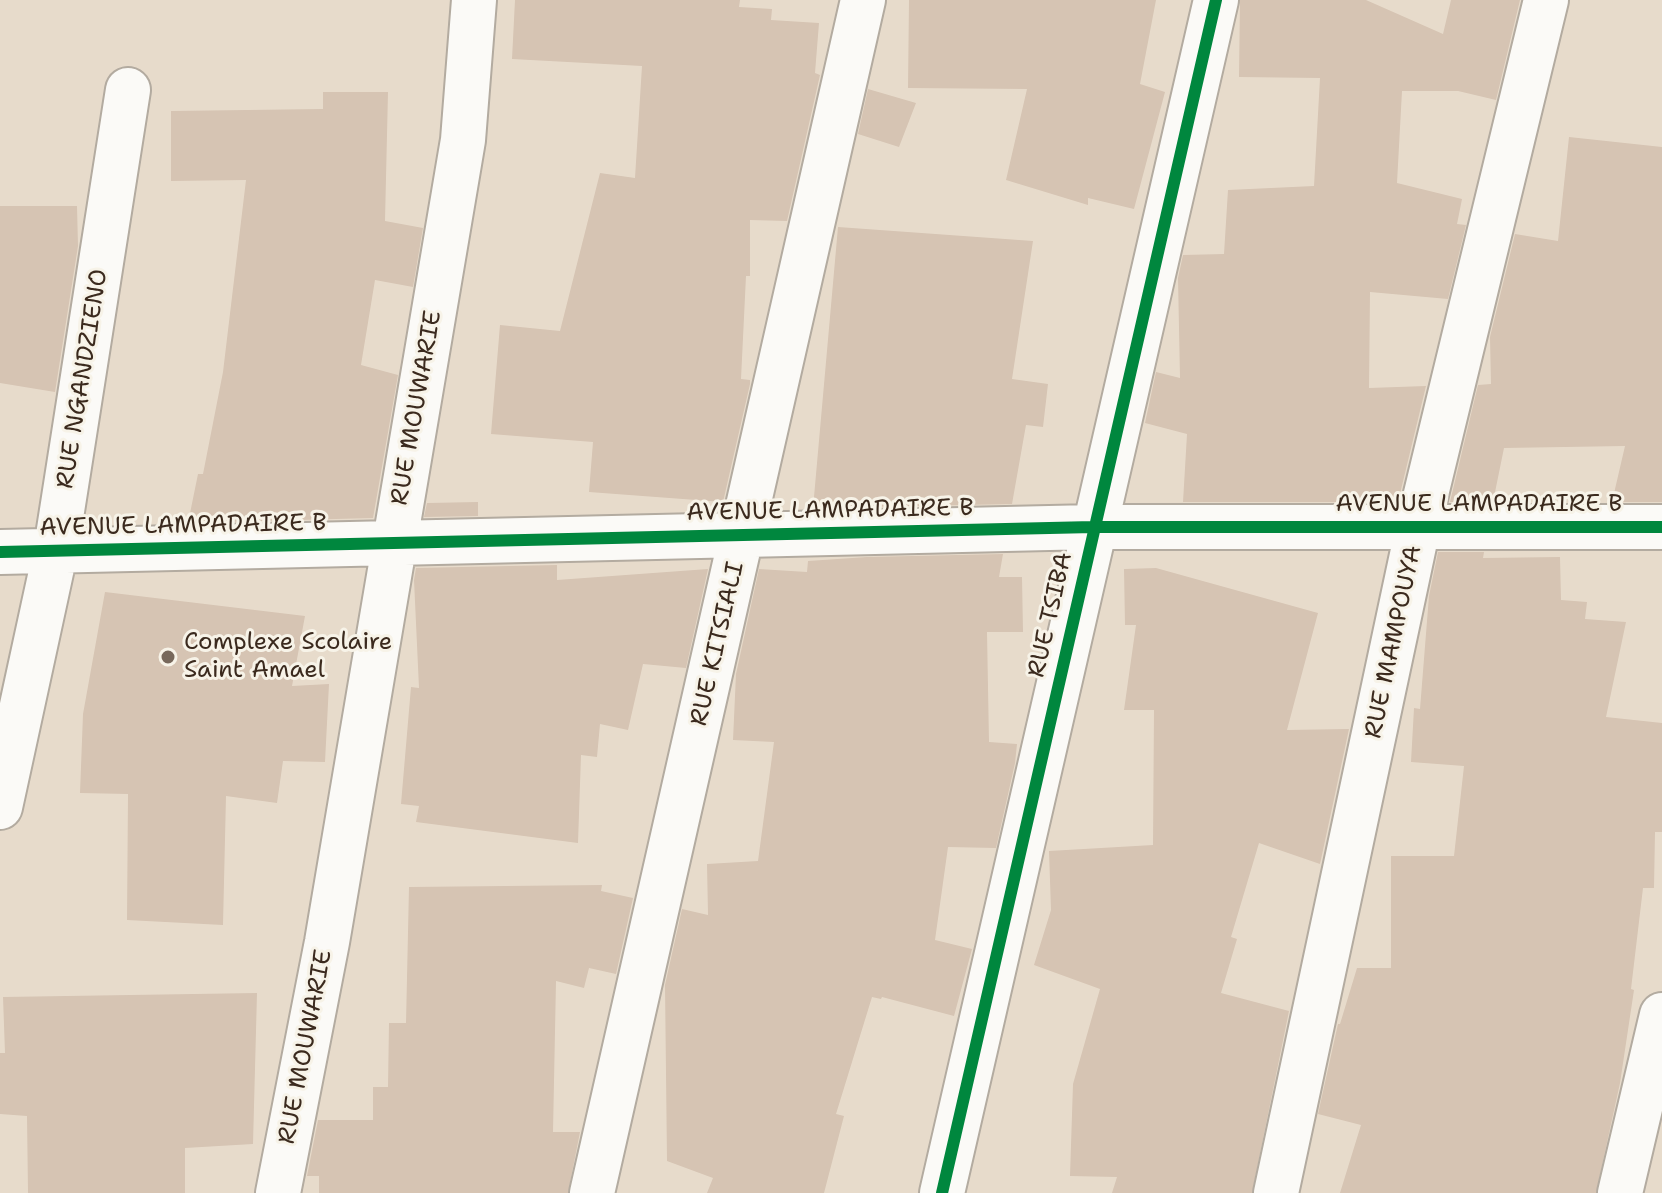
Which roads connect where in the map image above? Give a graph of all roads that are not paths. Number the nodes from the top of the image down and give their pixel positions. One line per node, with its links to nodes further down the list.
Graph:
1 (474, 0): 10 (street, RUE MOUWARIE)
2 (863, 0): 9 (street, RUE KITSIALI)
3 (1216, 0): 6 (street, RUE TSIBA)
4 (1546, 0): 7 (street, RUE MAMPOUYA)
5 (128, 90): 11 (street, RUE NGANDZIENO)
6 (1093, 527): 7 (street, AVENUE LAMPADAIRE B); 9 (street, AVENUE LAMPADAIRE B); 17 (street, RUE TSIBA)
7 (1418, 527): 8 (street, AVENUE LAMPADAIRE B); 18 (street, RUE MAMPOUYA)
8 (1662, 527)
9 (744, 534): 10 (street, AVENUE LAMPADAIRE B); 16 (street, RUE KITSIALI)
10 (394, 543): 11 (street, AVENUE LAMPADAIRE B); 15 (street, RUE MOUWARIE)
11 (56, 549): 12 (street, AVENUE LAMPADAIRE B); 13 (street, RUE NGANDZIENO)
12 (0, 552)
13 (0, 807)
14 (1662, 1015): 19 (street)
15 (278, 1193)
16 (592, 1193)
17 (942, 1193)
18 (1276, 1193)
19 (1620, 1193)

